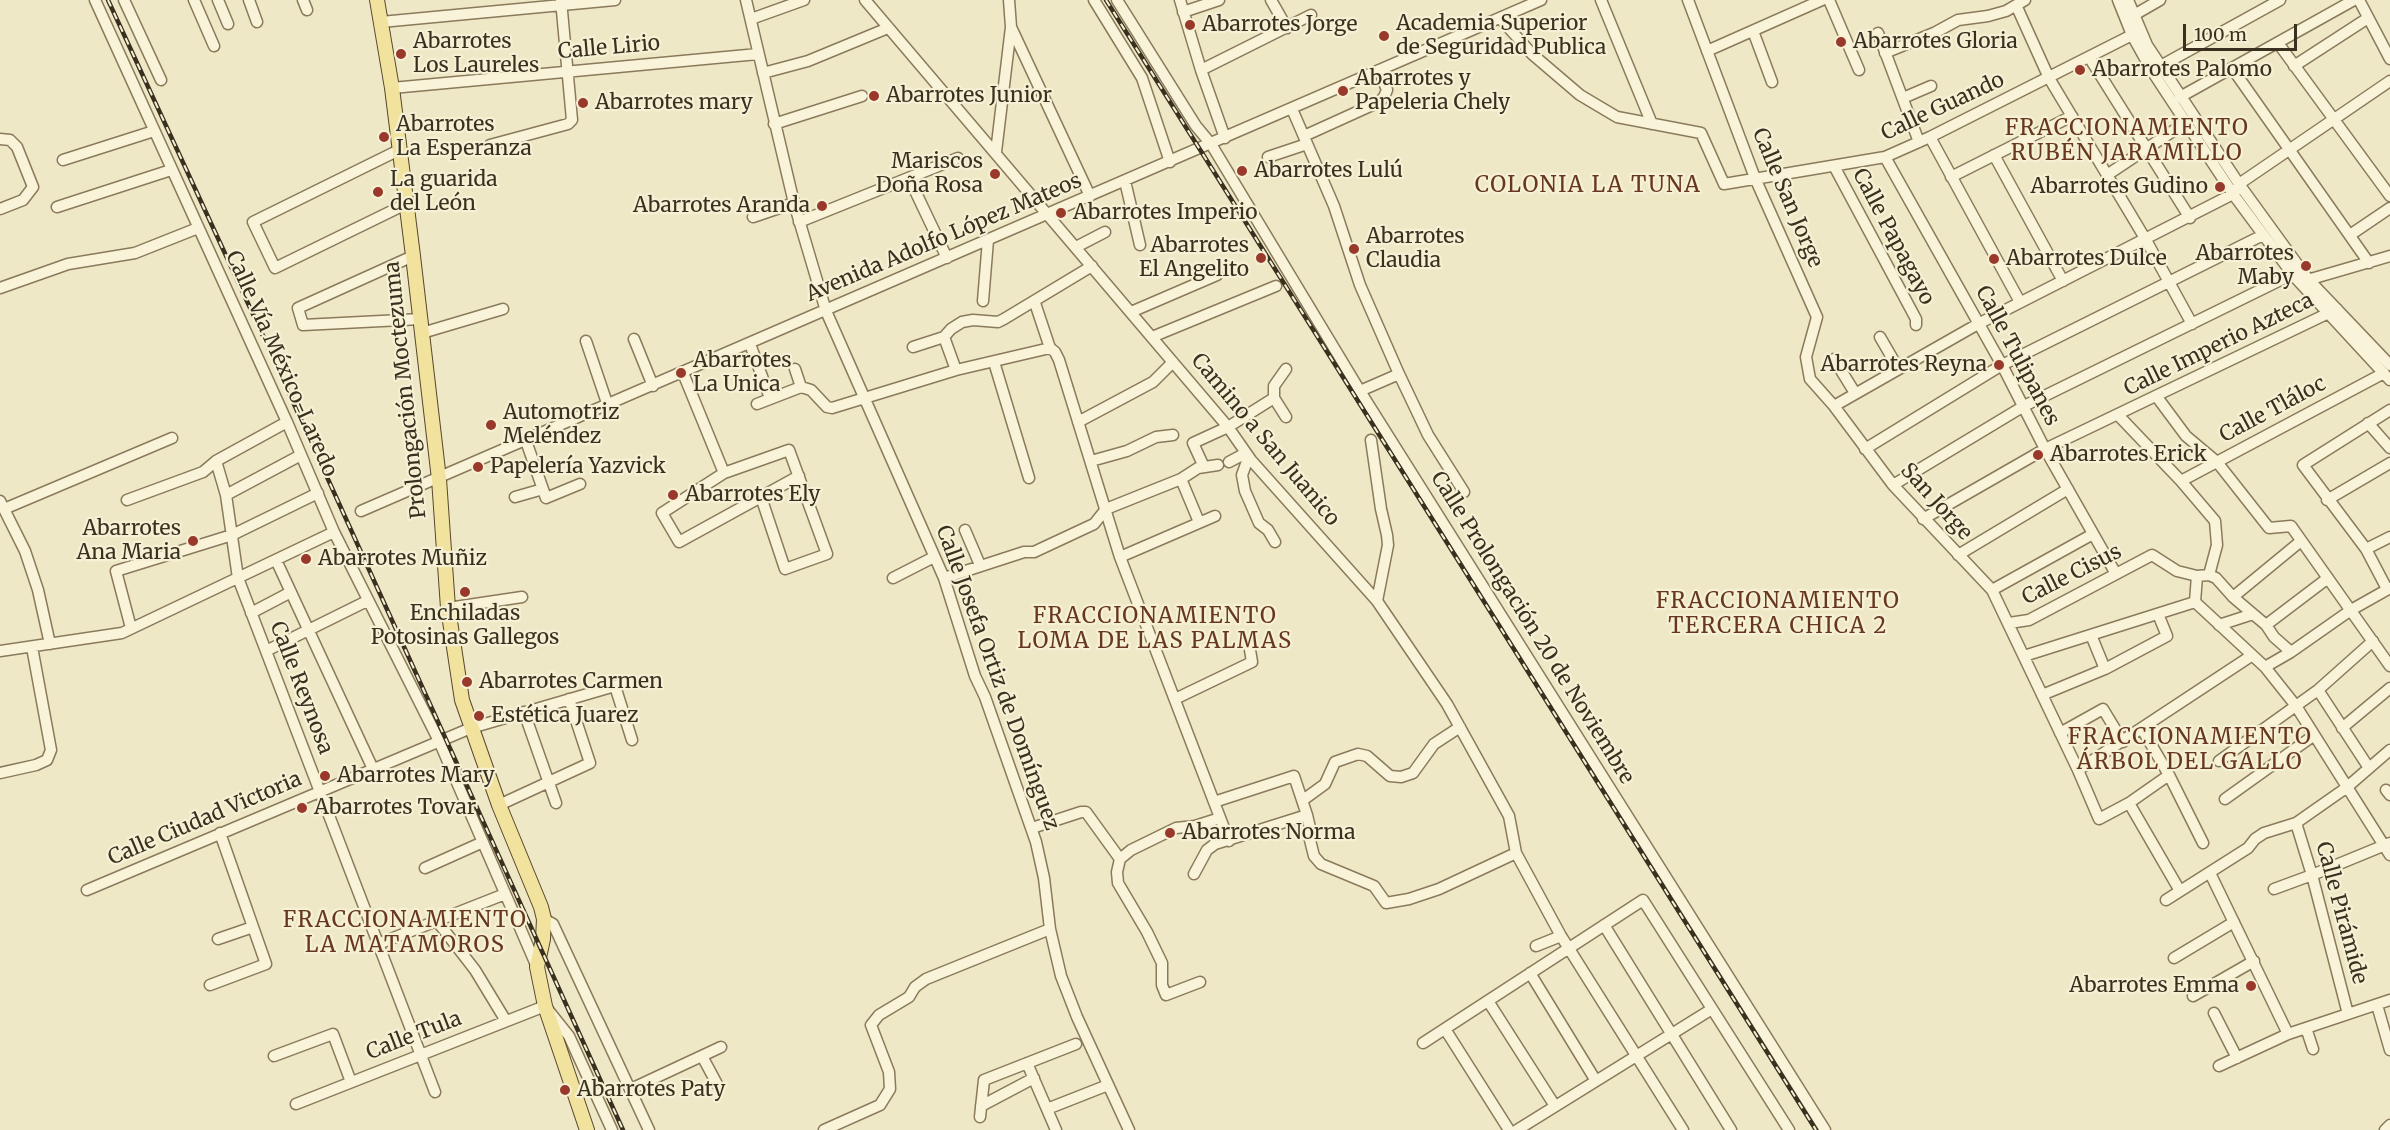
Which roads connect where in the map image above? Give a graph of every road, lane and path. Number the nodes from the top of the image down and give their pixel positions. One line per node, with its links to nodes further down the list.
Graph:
1 (95, 0): 74 (street, Calle Vía México-Laredo)
2 (124, 0): 60 (street)
3 (194, 0): 45 (street)
4 (218, 0): 37 (street)
5 (249, 0): 35 (street)
6 (377, 0): 36 (main road, Prolongación Moctezuma)
7 (615, 0): 28 (street)
8 (746, 0): 34 (street, Calle Josefa Ortiz de Domínguez)
9 (804, 0): 34 (street)
10 (865, 0): 39 (street, Camino a San Juanico)
11 (1009, 0): 38 (street)
12 (1094, 0): 91 (street)
13 (1117, 0): 80 (street, Calle Prolongación 20 de Noviembre)
14 (1180, 0): 29 (street)
15 (1219, 0): 29 (street)
16 (1271, 0): 40 (street)
17 (1541, 0): 32 (street, Avenida Adolfo López Mateos)
18 (1601, 0): 73 (street)
19 (1688, 0): 46 (street, Calle San Jorge)
20 (1822, 0): 41 (street)
21 (1828, 0): 56 (street)
22 (2118, 0): 43 (street)
23 (2128, 0): 31 (street)
24 (2160, 0): 31 (street)
25 (2280, 0): 52 (street)
26 (2357, 0): 33 (street); 44 (street)
27 (2021, 2): 47 (street); 59 (street)
28 (562, 3): 36 (street); 57 (street)
29 (1183, 12): 54 (street)
30 (1311, 15): 40 (street)
31 (2134, 15): 52 (street)
32 (1500, 18): 55 (street, Avenida Adolfo López Mateos); 73 (street)
33 (2368, 18): 50 (street); 51 (street)
34 (751, 19): 48 (street, Calle Josefa Ortiz de Domínguez)
35 (256, 22)
36 (381, 22): 64 (main road, Prolongación Moctezuma)
37 (228, 24)
38 (1011, 27): 85 (street); 101 (street)
39 (888, 28): 58 (street); 85 (street, Camino a San Juanico)
40 (1287, 28): 54 (street)
41 (1753, 31): 46 (street); 62 (street)
42 (1878, 33): 47 (street)
43 (2132, 35): 49 (street, Calle Guando); 52 (street)
44 (2278, 43): 51 (street); 53 (street)
45 (214, 46)
46 (1707, 51): 97 (street, Calle San Jorge)
47 (1885, 53): 67 (street)
48 (758, 54): 57 (street, Calle Lirio); 58 (street, Calle Josefa Ortiz de Domínguez)
49 (2089, 57): 59 (street, Calle Guando); 83 (street)
50 (2390, 59)
51 (2294, 66): 70 (street)
52 (2156, 68): 66 (street); 71 (street)
53 (2232, 68): 66 (street); 84 (street)
54 (1201, 70): 76 (street)
55 (1379, 70): 68 (street, Avenida Adolfo López Mateos); 78 (street)
56 (1859, 70)
57 (568, 72): 64 (street, Calle Lirio); 81 (street)
58 (763, 74): 72 (street, Calle Josefa Ortiz de Domínguez)
59 (2049, 78): 69 (street); 75 (street, Calle Guando)
60 (161, 80)
61 (2390, 81): 70 (street)
62 (1772, 82)
63 (1930, 86): 67 (street)
64 (392, 88): 82 (main road, Prolongación Moctezuma)
65 (862, 96): 72 (street)
66 (2180, 97): 99 (street)
67 (1903, 98): 79 (street)
68 (1292, 109): 76 (street, Avenida Adolfo López Mateos); 78 (street)
69 (2072, 116): 86 (street); 94 (street)
70 (2334, 120): 84 (street); 102 (street)
71 (2185, 123): 83 (street); 100 (street)
72 (774, 124): 103 (street, Calle Josefa Ortiz de Domínguez)
73 (1652, 124): 97 (street, Calle Guando)
74 (154, 131): 90 (street); 93 (street, Calle Vía México-Laredo)
75 (1930, 137): 79 (street, Calle Guando); 95 (street)
76 (1225, 138): 80 (street, Avenida Adolfo López Mateos)
77 (0, 139): 107 (street)
78 (1305, 140): 87 (street); 161 (street)
79 (1919, 142): 88 (street, Calle Guando)
80 (1210, 144): 91 (street, Avenida Adolfo López Mateos); 164 (street, Calle Prolongación 20 de Noviembre)
81 (490, 145)
82 (399, 150): 104 (main road, Prolongación Moctezuma); 104 (street)
83 (2146, 150): 94 (street); 110 (street)
84 (2289, 150): 99 (street); 115 (street)
85 (996, 152): 108 (street, Camino a San Juanico)
86 (1994, 155): 95 (street); 127 (street)
87 (1268, 157)
88 (1885, 157): 92 (street, Calle Guando); 139 (street, Calle Tulipanes)
89 (958, 158): 96 (street)
90 (63, 160)
91 (1170, 162): 98 (street, Avenida Adolfo López Mateos)
92 (1834, 166): 97 (street, Calle Guando); 141 (street, Calle Papagayo)
93 (171, 170): 105 (street); 112 (street, Calle Vía México-Laredo)
94 (2107, 175): 117 (street)
95 (1952, 177): 133 (street)
96 (909, 178): 111 (street); 122 (street)
97 (1755, 178): 172 (street, Calle San Jorge)
98 (1125, 181): 101 (street, Avenida Adolfo López Mateos); 118 (street)
99 (2239, 184): 100 (street); 126 (street)
100 (2233, 194): 110 (street); 114 (street)
101 (1090, 196): 108 (street, Avenida Adolfo López Mateos)
102 (2390, 196)
103 (794, 203): 109 (street); 111 (street, Calle Josefa Ortiz de Domínguez)
104 (406, 204): 120 (main road, Prolongación Moctezuma)
105 (57, 207)
106 (2390, 208): 115 (street)
107 (0, 209)
108 (1048, 214): 116 (street, Avenida Adolfo López Mateos); 119 (street, Camino a San Juanico)
109 (753, 217)
110 (2190, 218): 117 (street)
111 (799, 222): 135 (street, Calle Josefa Ortiz de Domínguez)
112 (198, 228): 130 (street); 177 (street, Calle Vía México-Laredo)
113 (1105, 232): 119 (street)
114 (2263, 235): 126 (street); 128 (street)
115 (2350, 236): 123 (street)
116 (988, 240): 122 (street, Avenida Adolfo López Mateos); 131 (street)
117 (2146, 240): 127 (street); 128 (street)
118 (1140, 245)
119 (1076, 247): 124 (street, Camino a San Juanico)
120 (413, 255): 138 (main road, Prolongación Moctezuma); 138 (street)
121 (2390, 256): 123 (street)
122 (947, 258): 135 (street, Avenida Adolfo López Mateos)
123 (2369, 263): 126 (street)
124 (1092, 266): 132 (street); 136 (street, Camino a San Juanico)
125 (1216, 275): 136 (street)
126 (2301, 277): 137 (street); 140 (street)
127 (2063, 281): 133 (street)
128 (2170, 283): 140 (street); 154 (street)
129 (1276, 286): 144 (street)
130 (0, 287)
131 (983, 301)
132 (1035, 303): 143 (street); 150 (street)
133 (2020, 303): 139 (street)
134 (503, 309): 142 (street)
135 (826, 311): 148 (street, Avenida Adolfo López Mateos); 169 (street, Calle Josefa Ortiz de Domínguez)
136 (1131, 312): 144 (street, Camino a San Juanico)
137 (2333, 312): 160 (street); 166 (street, Calle Imperio Azteca)
138 (421, 319): 142 (main road, Prolongación Moctezuma)
139 (1978, 324): 154 (street, Calle Tulipanes); 155 (street)
140 (2192, 324): 173 (street)
141 (1916, 326)
142 (422, 333): 198 (main road, Prolongación Moctezuma)
143 (944, 337): 149 (street); 158 (street)
144 (1152, 337): 152 (street, Camino a San Juanico)
145 (1880, 337): 155 (street)
146 (634, 339): 162 (street)
147 (586, 341): 171 (street)
148 (750, 344): 159 (street, Avenida Adolfo López Mateos); 167 (street)
149 (913, 347)
150 (1050, 348): 153 (street); 178 (street)
151 (1834, 359): 165 (street)
152 (1173, 362): 178 (street); 180 (street, Camino a San Juanico)
153 (994, 363): 158 (street); 197 (street)
154 (2002, 366): 173 (street, Calle Tulipanes); 186 (street)
155 (1898, 368): 165 (street)
156 (795, 369): 163 (street)
157 (1286, 369): 168 (street)
158 (956, 370): 169 (street)
159 (683, 373): 162 (street, Avenida Adolfo López Mateos); 195 (street)
160 (2388, 373): 192 (street, Calle Tláloc)
161 (1399, 374): 164 (street); 205 (street)
162 (653, 386): 171 (street, Avenida Adolfo López Mateos)
163 (801, 387): 167 (street); 169 (street)
164 (1360, 391): 387 (street, Calle Prolongación 20 de Noviembre)
165 (1855, 393): 172 (street)
166 (2157, 397): 175 (street, Calle Imperio Azteca); 192 (street)
167 (770, 398): 170 (street)
168 (1274, 398): 176 (street); 180 (street)
169 (866, 399): 227 (street, Calle Josefa Ortiz de Domínguez)
170 (757, 404)
171 (608, 406): 184 (street, Avenida Adolfo López Mateos)
172 (1834, 406): 186 (street, San Jorge)
173 (2024, 406): 187 (street, Calle Tulipanes); 202 (street)
174 (2390, 410): 179 (street)
175 (2118, 415): 187 (street, Calle Imperio Azteca); 200 (street)
176 (1286, 417)
177 (287, 422): 188 (street, Calle Vía México-Laredo); 190 (street)
178 (1078, 422): 191 (street)
179 (2368, 423): 185 (street); 211 (street)
180 (1228, 427): 189 (street, Camino a San Juanico); 194 (street)
181 (1173, 435): 191 (street)
182 (172, 438): 212 (street)
183 (1371, 440): 244 (street)
184 (526, 441): 198 (street, Avenida Adolfo López Mateos); 203 (street)
185 (2390, 448)
186 (1865, 449): 202 (street, San Jorge)
187 (2045, 449): 204 (street, Calle Tulipanes); 216 (street, Calle Imperio Azteca)
188 (302, 455): 206 (street, Calle Vía México-Laredo); 207 (street)
189 (1249, 456): 194 (street); 224 (street); 244 (street, Camino a San Juanico)
190 (216, 461): 207 (street, Calle Reynosa); 210 (street)
191 (1091, 461): 213 (street)
192 (2217, 462): 200 (street, Calle Tláloc); 223 (street)
193 (2390, 463): 211 (street)
194 (1204, 467): 199 (street)
195 (724, 473): 196 (street); 209 (street)
196 (799, 476): 209 (street); 209 (street)
197 (1029, 478)
198 (439, 479): 214 (street, Avenida Adolfo López Mateos); 246 (main road, Prolongación Moctezuma)
199 (1181, 479): 213 (street); 217 (street)
200 (2181, 481): 232 (street)
201 (580, 484): 203 (street)
202 (1893, 484): 216 (street, San Jorge)
203 (543, 489): 208 (street)
204 (2068, 489): 220 (street, Calle Tulipanes); 226 (street)
205 (1464, 492)
206 (318, 494): 219 (street, Calle Vía México-Laredo); 221 (street)
207 (226, 495): 221 (street, Calle Reynosa)
208 (515, 497)
209 (761, 497)
210 (127, 500)
211 (2327, 500): 225 (street)
212 (2, 505): 258 (street)
213 (1106, 509): 228 (street); 230 (street)
214 (361, 511)
215 (1215, 516): 217 (street)
216 (1923, 519): 226 (street, San Jorge)
217 (1199, 522): 228 (street)
218 (965, 530): 230 (street)
219 (334, 532): 229 (street); 243 (street, Calle Vía México-Laredo)
220 (2093, 534): 231 (street, Calle Tulipanes); 239 (street)
221 (232, 535): 234 (street, Calle Reynosa); 254 (street)
222 (2390, 537): 225 (street)
223 (2301, 541): 237 (street); 242 (street)
224 (1275, 542)
225 (2366, 549): 238 (street)
226 (1958, 555): 239 (street, San Jorge)
227 (934, 557): 235 (street); 236 (street, Calle Josefa Ortiz de Domínguez)
228 (1120, 557): 275 (street)
229 (276, 560): 234 (street); 240 (street)
230 (980, 565): 236 (street)
231 (2116, 574): 233 (street, Calle Cisus); 251 (street, Calle Cisus)
232 (2209, 575): 233 (street); 242 (street)
233 (2197, 576): 245 (street)
234 (238, 578): 248 (street, Calle Reynosa); 254 (street)
235 (893, 578)
236 (944, 578): 306 (street, Calle Josefa Ortiz de Domínguez)
237 (2328, 578): 247 (street); 253 (street)
238 (2389, 588): 247 (street)
239 (1992, 590): 251 (street, San Jorge)
240 (291, 592): 248 (street); 255 (street)
241 (522, 597): 246 (street)
242 (2233, 597): 250 (street)
243 (367, 601): 255 (street); 285 (street, Calle Vía México-Laredo)
244 (1377, 601): 278 (street, Camino a San Juanico)
245 (2195, 602): 249 (street); 252 (street)
246 (448, 608): 279 (main road, Prolongación Moctezuma)
247 (2351, 610): 257 (street); 263 (street)
248 (251, 613): 262 (street, Calle Reynosa)
249 (2158, 614): 256 (street); 268 (street)
250 (2253, 614): 252 (street); 253 (street)
251 (2008, 623): 264 (street)
252 (2219, 625): 265 (street)
253 (2266, 625): 263 (street)
254 (132, 628): 258 (street)
255 (308, 630): 262 (street); 290 (street)
256 (2091, 635): 264 (street); 268 (street)
257 (2373, 641): 266 (street); 272 (street)
258 (50, 644): 260 (street)
259 (1249, 645): 275 (street)
260 (32, 647): 261 (street); 292 (street)
261 (0, 651)
262 (266, 651): 296 (street, Calle Reynosa)
263 (2291, 652): 267 (street)
264 (2024, 656): 273 (street)
265 (2251, 656): 267 (street); 281 (street)
266 (2390, 666)
267 (2265, 667): 276 (street)
268 (2105, 669): 273 (street)
269 (632, 681): 270 (street, Calle Ciudad Victoria)
270 (615, 686): 274 (street, Calle Ciudad Victoria); 284 (street)
271 (2390, 688): 280 (street)
272 (2318, 690): 276 (street); 280 (street)
273 (2042, 695): 282 (street)
274 (570, 699): 277 (street, Calle Ciudad Victoria); 294 (street)
275 (1176, 699): 299 (street)
276 (2295, 706): 283 (street); 288 (street)
277 (524, 712): 279 (street, Calle Ciudad Victoria); 294 (street)
278 (1460, 727): 298 (street); 312 (street, Camino a San Juanico)
279 (471, 728): 285 (street, Calle Ciudad Victoria); 302 (main road, Prolongación Moctezuma)
280 (2342, 728): 289 (street)
281 (2142, 729): 286 (street); 293 (street)
282 (2060, 733): 286 (street); 291 (street)
283 (2313, 736): 295 (street); 297 (street)
284 (632, 740)
285 (440, 741): 290 (street, Calle Ciudad Victoria); 309 (street, Calle Vía México-Laredo)
286 (2123, 742): 291 (street)
287 (2390, 750): 289 (street)
288 (2219, 761)
289 (2369, 768): 295 (street)
290 (373, 770): 296 (street, Calle Ciudad Victoria)
291 (2078, 770): 301 (street)
292 (0, 773)
293 (2169, 775): 301 (street); 310 (street)
294 (549, 781): 300 (street); 302 (street)
295 (2346, 788): 305 (street); 311 (street)
296 (320, 791): 307 (street, Calle Ciudad Victoria); 331 (street, Calle Reynosa)
297 (2225, 799)
298 (1303, 800): 299 (street); 303 (street)
299 (1214, 802): 304 (street)
300 (556, 803)
301 (2129, 803): 320 (street)
302 (499, 805): 323 (main road, Prolongación Moctezuma)
303 (1307, 815): 308 (street); 312 (street)
304 (1220, 818): 308 (street); 313 (street)
305 (2296, 823): 315 (street); 317 (street, Calle Pirámide)
306 (1032, 828): 313 (street); 328 (street, Calle Josefa Ortiz de Domínguez)
307 (220, 833): 319 (street, Calle Ciudad Victoria); 327 (street)
308 (1229, 841): 316 (street)
309 (483, 842): 314 (street); 321 (street, Calle Vía México-Laredo)
310 (2203, 843)
311 (2388, 848): 317 (street)
312 (1516, 853): 329 (street, Camino a San Juanico)
313 (1120, 859): 338 (street)
314 (425, 868)
315 (2210, 873): 320 (street); 325 (street)
316 (1194, 874)
317 (2312, 875): 318 (street); 347 (street, Calle Pirámide)
318 (2274, 889)
319 (87, 891)
320 (2180, 891): 322 (street)
321 (505, 894): 324 (street); 336 (street, Calle Vía México-Laredo)
322 (2166, 900)
323 (544, 919): 336 (main road); 370 (street, Prolongación Moctezuma)
324 (437, 921): 331 (street); 348 (street)
325 (2234, 922): 334 (street); 335 (street)
326 (1604, 925): 333 (street); 345 (street); 351 (street)
327 (253, 927): 330 (street); 339 (street)
328 (1050, 929): 369 (street, Calle Josefa Ortiz de Domínguez); 380 (street)
329 (1561, 936): 332 (street); 333 (street, Camino a San Juanico)
330 (218, 939)
331 (378, 944): 358 (street, Calle Reynosa)
332 (1536, 946)
333 (1569, 948): 337 (street); 359 (street, Camino a San Juanico)
334 (2174, 958)
335 (2254, 961): 340 (street); 352 (street)
336 (537, 967): 344 (main road)
337 (1530, 973): 342 (street); 366 (street)
338 (1200, 982)
339 (210, 985)
340 (2193, 996)
341 (2390, 1000): 343 (street)
342 (1488, 1001): 350 (street); 373 (street)
343 (2377, 1005): 347 (street); 357 (street)
344 (545, 1006): 348 (street, Calle Tula); 377 (main road); 378 (street)
345 (1712, 1009): 351 (street); 376 (street)
346 (2214, 1013): 362 (street)
347 (2348, 1014): 349 (street)
348 (506, 1021): 358 (street, Calle Tula)
349 (2306, 1028): 352 (street); 356 (street)
350 (1445, 1029): 353 (street); 383 (street)
351 (1671, 1034): 359 (street); 386 (street)
352 (2288, 1034): 362 (street)
353 (1423, 1043)
354 (1076, 1044): 363 (street)
355 (721, 1047): 361 (street)
356 (2313, 1049)
357 (2390, 1050)
358 (421, 1054): 367 (street, Calle Tula); 371 (street, Calle Reynosa)
359 (1636, 1055): 366 (street); 385 (street, Camino a San Juanico)
360 (274, 1056): 367 (street)
361 (702, 1056): 368 (street); 370 (street)
362 (2237, 1058): 364 (street)
363 (1027, 1063): 365 (street); 365 (street)
364 (2219, 1066)
365 (1034, 1078): 374 (street)
366 (1596, 1081): 373 (street)
367 (351, 1082): 372 (street, Calle Tula)
368 (717, 1084)
369 (1108, 1085): 374 (street); 382 (street, Calle Josefa Ortiz de Domínguez)
370 (631, 1089): 379 (street, Prolongación Moctezuma)
371 (435, 1092)
372 (296, 1104)
373 (1555, 1106): 384 (street)
374 (1047, 1109): 381 (street)
375 (2390, 1125): 388 (street)
376 (1787, 1128)
377 (587, 1130)
378 (612, 1130)
379 (649, 1130)
380 (824, 1130)
381 (1056, 1130)
382 (1129, 1130)
383 (1509, 1130)
384 (1517, 1130)
385 (1683, 1130)
386 (1731, 1130)
387 (1825, 1130)
388 (2385, 1130)

